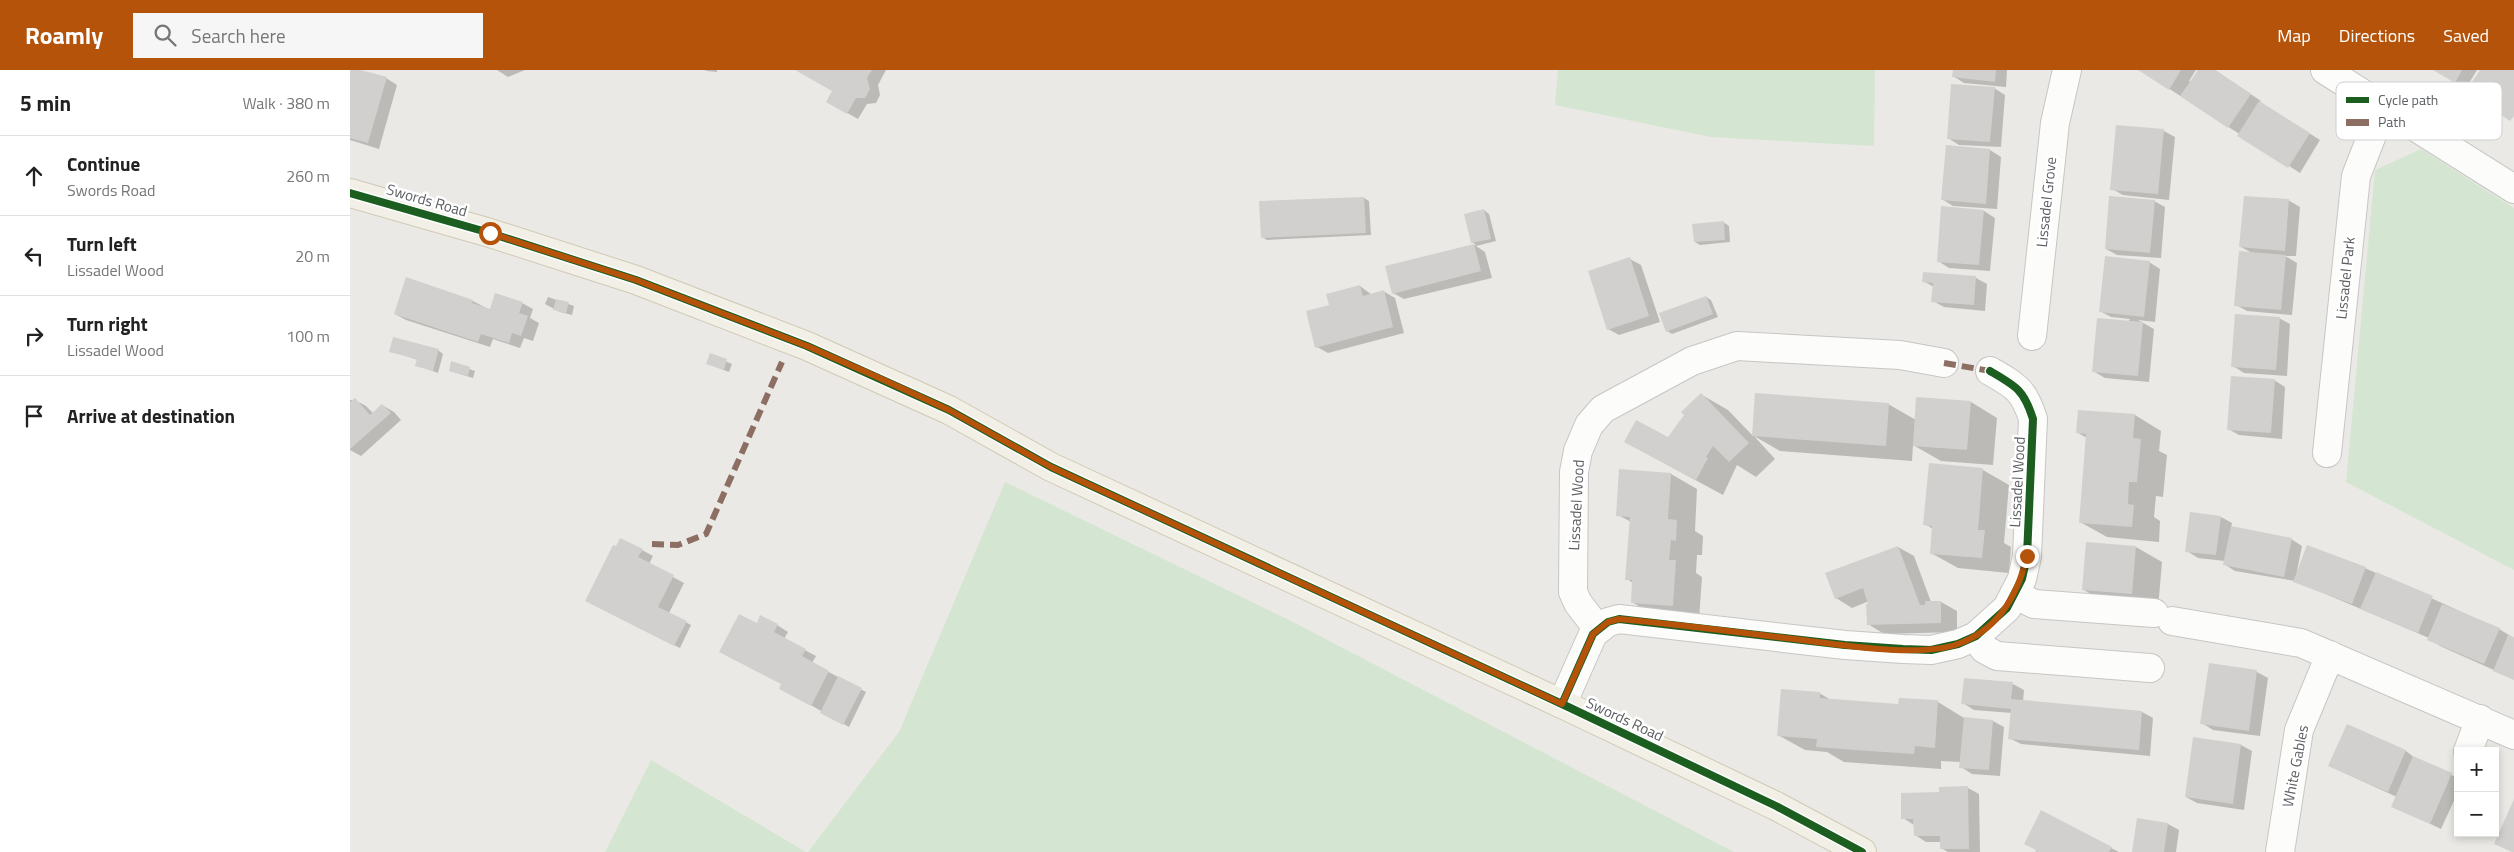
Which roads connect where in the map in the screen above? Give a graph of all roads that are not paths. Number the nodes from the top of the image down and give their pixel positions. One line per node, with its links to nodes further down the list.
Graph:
1 (2067, 70): 8 (street, Lissadel Grove)
2 (2325, 70): 3 (street)
3 (2344, 82)
4 (2370, 140): 11 (street, Lissadel Park)
5 (2436, 140): 6 (street)
6 (2514, 188)
7 (350, 193): 17 (main road, Swords Road)
8 (2032, 336)
9 (1944, 363): 13 (street, Lissadel Wood)
10 (1990, 371): 12 (street, Lissadel Wood)
11 (2327, 453)
12 (2014, 594): 14 (street, Lissadel Wood); 15 (street)
13 (1597, 628): 14 (street, Lissadel Wood); 17 (street)
14 (1976, 636): 16 (street)
15 (2330, 655): 18 (street); 22 (street, White Gables)
16 (2150, 668)
17 (1562, 704): 21 (main road, Swords Road)
18 (2480, 719): 19 (street); 20 (street)
19 (2514, 735)
20 (2470, 747)
21 (1862, 852)
22 (2280, 852)

